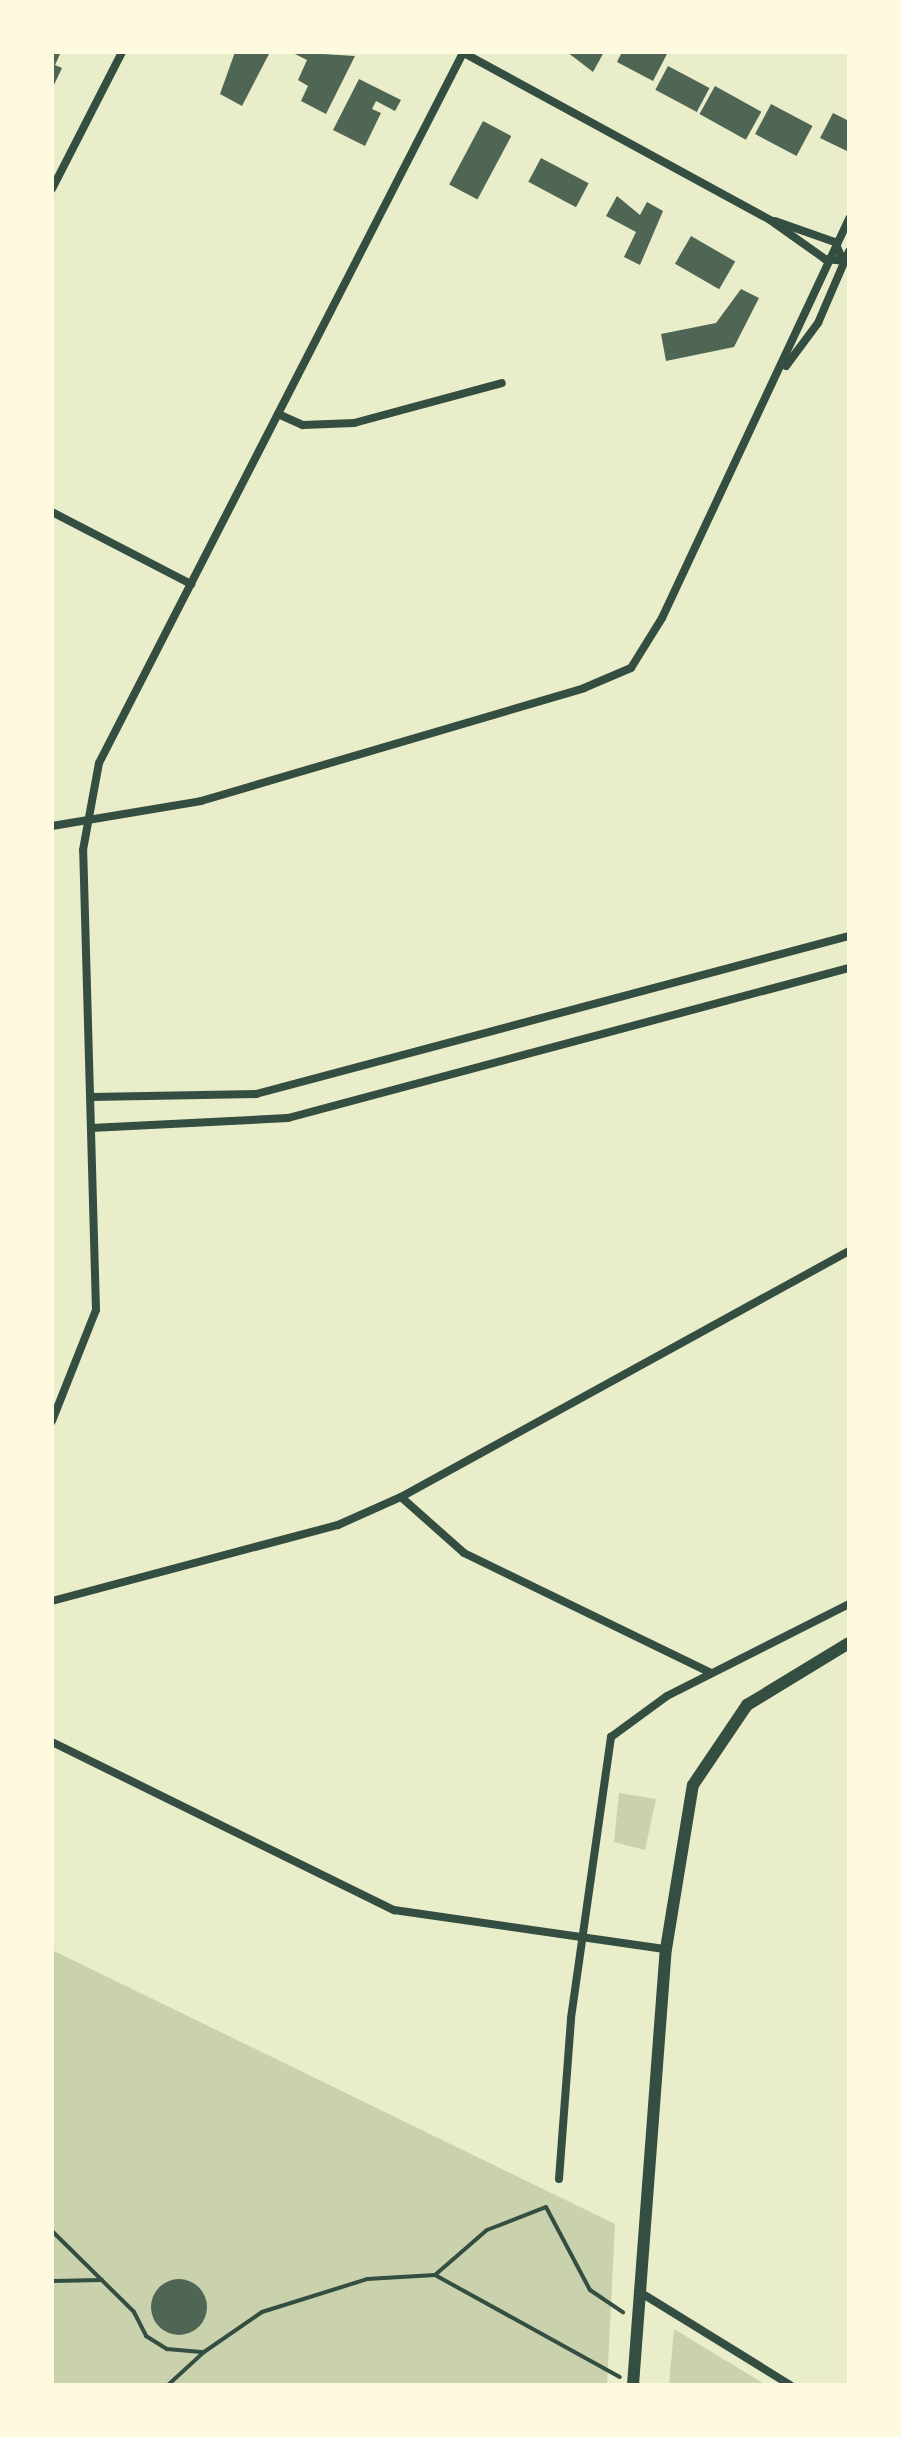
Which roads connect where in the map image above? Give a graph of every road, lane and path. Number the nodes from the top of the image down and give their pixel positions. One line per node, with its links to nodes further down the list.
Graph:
1 (122, 52): 3 (street)
2 (462, 52): 5 (street); 12 (street)
3 (52, 189)
4 (849, 219): 6 (street)
5 (770, 220): 6 (street); 8 (street)
6 (835, 242): 8 (street); 9 (street)
7 (849, 251): 9 (street)
8 (825, 259): 9 (street); 10 (street)
9 (843, 261): 10 (street)
10 (781, 373): 15 (street)
11 (502, 383): 12 (street)
12 (278, 414): 14 (street)
13 (52, 512): 14 (street)
14 (191, 584): 15 (street)
15 (85, 823): 16 (street); 19 (street)
16 (52, 826)
17 (849, 936): 19 (street)
18 (849, 968): 20 (street)
19 (91, 1097): 20 (street)
20 (91, 1128): 22 (street)
21 (849, 1251): 23 (street)
22 (52, 1421)
23 (401, 1497): 24 (street); 27 (street)
24 (52, 1601)
25 (849, 1604): 27 (street)
26 (849, 1643): 30 (main road)
27 (711, 1673): 29 (street)
28 (52, 1742): 29 (street)
29 (583, 1936): 30 (street); 31 (street)
30 (666, 1949): 36 (main road)
31 (559, 2179)
32 (52, 2231): 34 (path)
33 (435, 2275): 37 (path); 38 (path); 39 (path)
34 (102, 2280): 35 (path); 38 (path)
35 (52, 2281)
36 (638, 2290): 37 (main road); 41 (street)
37 (635, 2318): 39 (main road)
38 (204, 2352): 40 (path)
39 (633, 2383)
40 (168, 2385)
41 (790, 2385)

